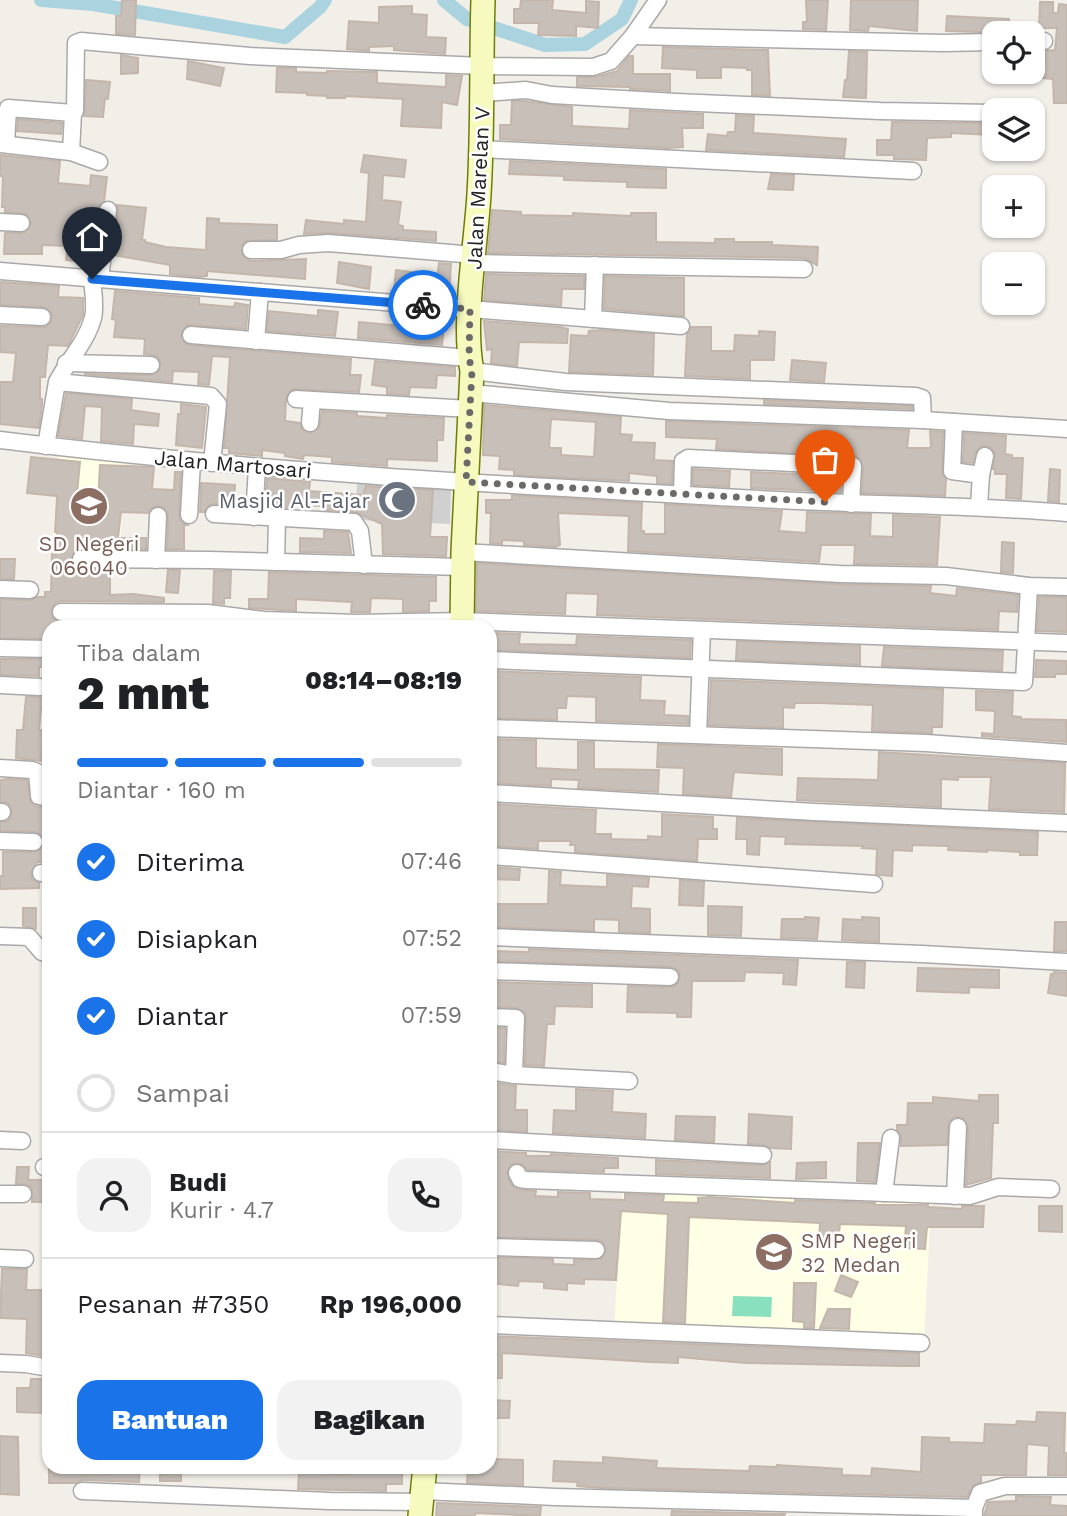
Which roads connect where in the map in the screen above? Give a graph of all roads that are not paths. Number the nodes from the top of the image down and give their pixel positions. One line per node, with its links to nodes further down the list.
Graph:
1 (658, 0): 3 (street)
2 (483, 2): 5 (street, Jalan Marelan V)
3 (633, 36): 4 (street); 5 (street)
4 (982, 42)
5 (482, 66): 6 (street, Jalan Marelan V); 7 (street)
6 (483, 93): 8 (street); 10 (street, Jalan Marelan V)
7 (73, 113): 9 (street); 11 (street)
8 (982, 113)
9 (3, 144): 11 (street)
10 (482, 149): 13 (street); 18 (street, Jalan Marelan V)
11 (71, 152): 12 (street)
12 (99, 162)
13 (913, 171)
14 (108, 210): 22 (street)
15 (0, 222): 16 (street)
16 (21, 223)
17 (251, 250): 18 (street)
18 (474, 259): 19 (street); 24 (street, Jalan Marelan V)
19 (595, 265): 20 (street); 27 (street)
20 (804, 269)
21 (0, 271): 22 (street)
22 (96, 279): 23 (street); 31 (street)
23 (260, 292): 24 (street); 30 (street)
24 (470, 309): 27 (street); 34 (street, Jalan Marelan V)
25 (0, 315): 26 (street)
26 (42, 317)
27 (593, 319): 28 (street)
28 (681, 326)
29 (191, 335): 30 (street)
30 (256, 341): 34 (street)
31 (66, 363): 32 (street); 33 (street)
32 (151, 365)
33 (57, 382): 40 (street); 43 (street)
34 (471, 383): 35 (street); 35 (street); 37 (street); 46 (street, Jalan Marelan V)
35 (923, 420): 36 (street)
36 (954, 422): 38 (street); 45 (street)
37 (310, 423)
38 (1067, 429)
39 (0, 440): 40 (street, Jalan Martosari)
40 (46, 446): 42 (street, Jalan Martosari)
41 (985, 456): 45 (street)
42 (192, 461): 43 (street, Jalan Martosari); 52 (street)
43 (212, 463): 44 (street, Jalan Martosari)
44 (257, 467): 46 (street, Jalan Martosari); 54 (street)
45 (981, 475): 49 (street)
46 (466, 482): 47 (street, Jalan Martosari); 58 (street, Jalan Marelan V)
47 (682, 494): 48 (street, Jalan Martosari); 48 (street)
48 (851, 503): 49 (street, Jalan Martosari)
49 (979, 506): 50 (street, Jalan Martosari)
50 (1067, 513)
51 (214, 514): 54 (street)
52 (189, 515)
53 (158, 516): 57 (street)
54 (254, 517): 55 (street)
55 (277, 519): 59 (street); 60 (street)
56 (81, 559): 57 (street)
57 (156, 560): 59 (street)
58 (463, 560): 60 (street); 61 (street); 67 (street, Jalan Marelan V)
59 (276, 562): 60 (street)
60 (364, 565)
61 (1030, 586): 62 (street); 70 (street)
62 (1067, 587)
63 (0, 589): 64 (street)
64 (30, 590)
65 (61, 612): 66 (street)
66 (264, 620)
67 (462, 620)
68 (497, 625): 69 (street)
69 (702, 630): 70 (street); 75 (street)
70 (1026, 642): 71 (street); 75 (street)
71 (1067, 643)
72 (8, 648): 73 (street)
73 (42, 649)
74 (497, 660): 75 (street)
75 (699, 669): 79 (street)
76 (0, 685): 77 (street)
77 (40, 687)
78 (497, 728): 79 (street)
79 (698, 735): 80 (street)
80 (1067, 752)
81 (0, 768): 83 (street)
82 (497, 793): 84 (street)
83 (42, 796)
84 (1067, 822)
85 (0, 841): 86 (street)
86 (34, 842)
87 (497, 857): 88 (street)
88 (874, 884)
89 (0, 936): 91 (street)
90 (497, 937): 92 (street)
91 (42, 952)
92 (1067, 962)
93 (497, 971): 94 (street)
94 (670, 978)
95 (497, 1017): 97 (street)
96 (497, 1072): 97 (street)
97 (514, 1075): 98 (street)
98 (629, 1081)
99 (958, 1127): 110 (street)
100 (891, 1138): 107 (street)
101 (0, 1140): 103 (street)
102 (497, 1140): 104 (street)
103 (22, 1141)
104 (763, 1155)
105 (517, 1173): 107 (street)
106 (1051, 1189): 110 (street)
107 (884, 1193): 110 (street)
108 (0, 1194): 109 (street)
109 (23, 1194)
110 (955, 1196)
111 (497, 1247): 112 (street)
112 (596, 1250)
113 (0, 1258): 114 (street)
114 (24, 1259)
115 (497, 1325): 116 (street)
116 (921, 1343)
117 (0, 1363): 118 (street)
118 (42, 1367)
119 (424, 1474): 122 (street)
120 (1067, 1486): 123 (street)
121 (82, 1491): 122 (street)
122 (422, 1503): 123 (street)
123 (974, 1512)

